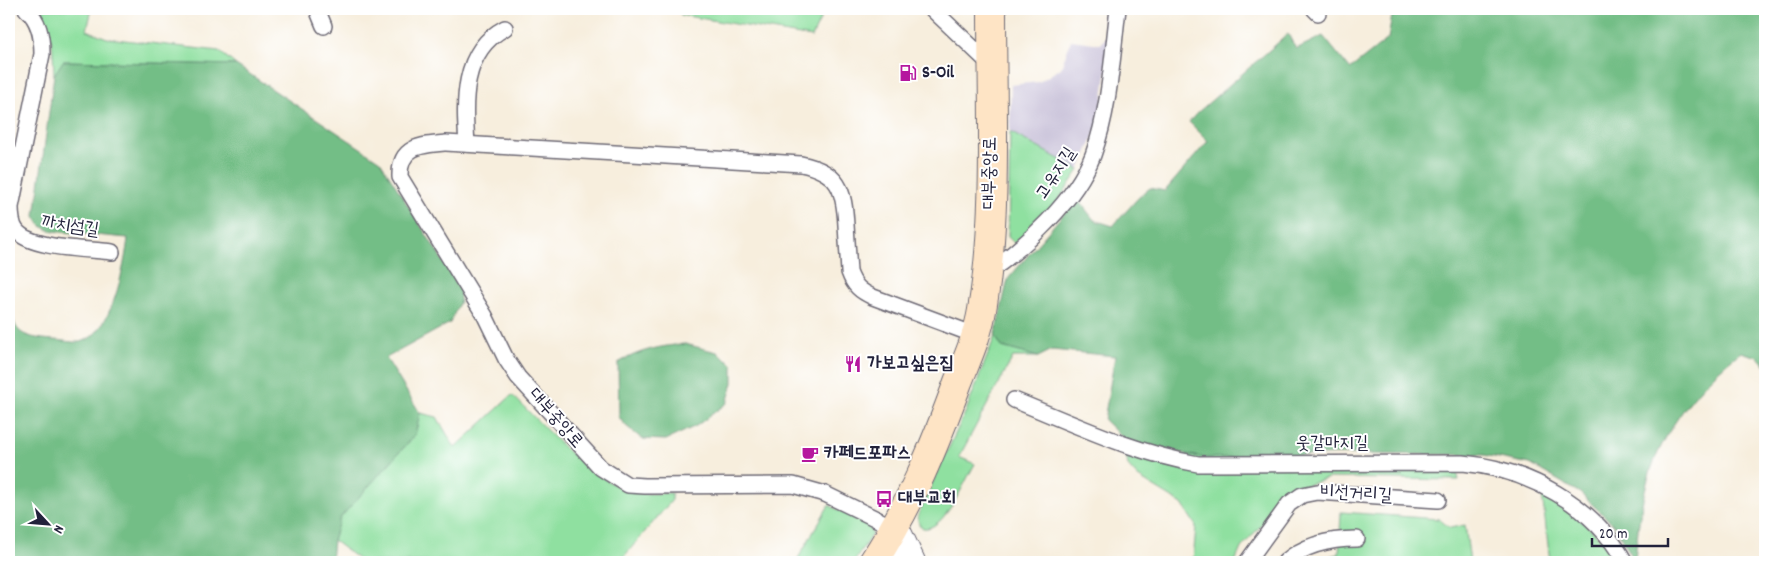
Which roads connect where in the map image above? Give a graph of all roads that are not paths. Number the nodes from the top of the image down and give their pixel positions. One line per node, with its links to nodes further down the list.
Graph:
1 (26, 9): 10 (lane, 까치섬길)
2 (317, 9): 6 (lane)
3 (932, 9): 8 (lane)
4 (992, 9): 8 (street, 대부중앙로)
5 (1118, 9): 11 (lane, 고유지길)
6 (324, 26)
7 (504, 28): 9 (lane)
8 (992, 66): 11 (street, 대부중앙로)
9 (467, 144): 12 (lane, 대부중앙로); 15 (lane, 대부중앙로)
10 (112, 252)
11 (987, 273): 12 (street, 대부중앙로)
12 (975, 335): 15 (street, 대부중앙로)
13 (1014, 400): 21 (lane, 웃갈마지길)
14 (1438, 500): 19 (lane, 비선거리길)
15 (895, 528): 17 (street, 대부중앙로); 18 (street)
16 (1357, 538): 20 (lane)
17 (873, 562)
18 (911, 562)
19 (1247, 562)
20 (1285, 562)
21 (1625, 562)

